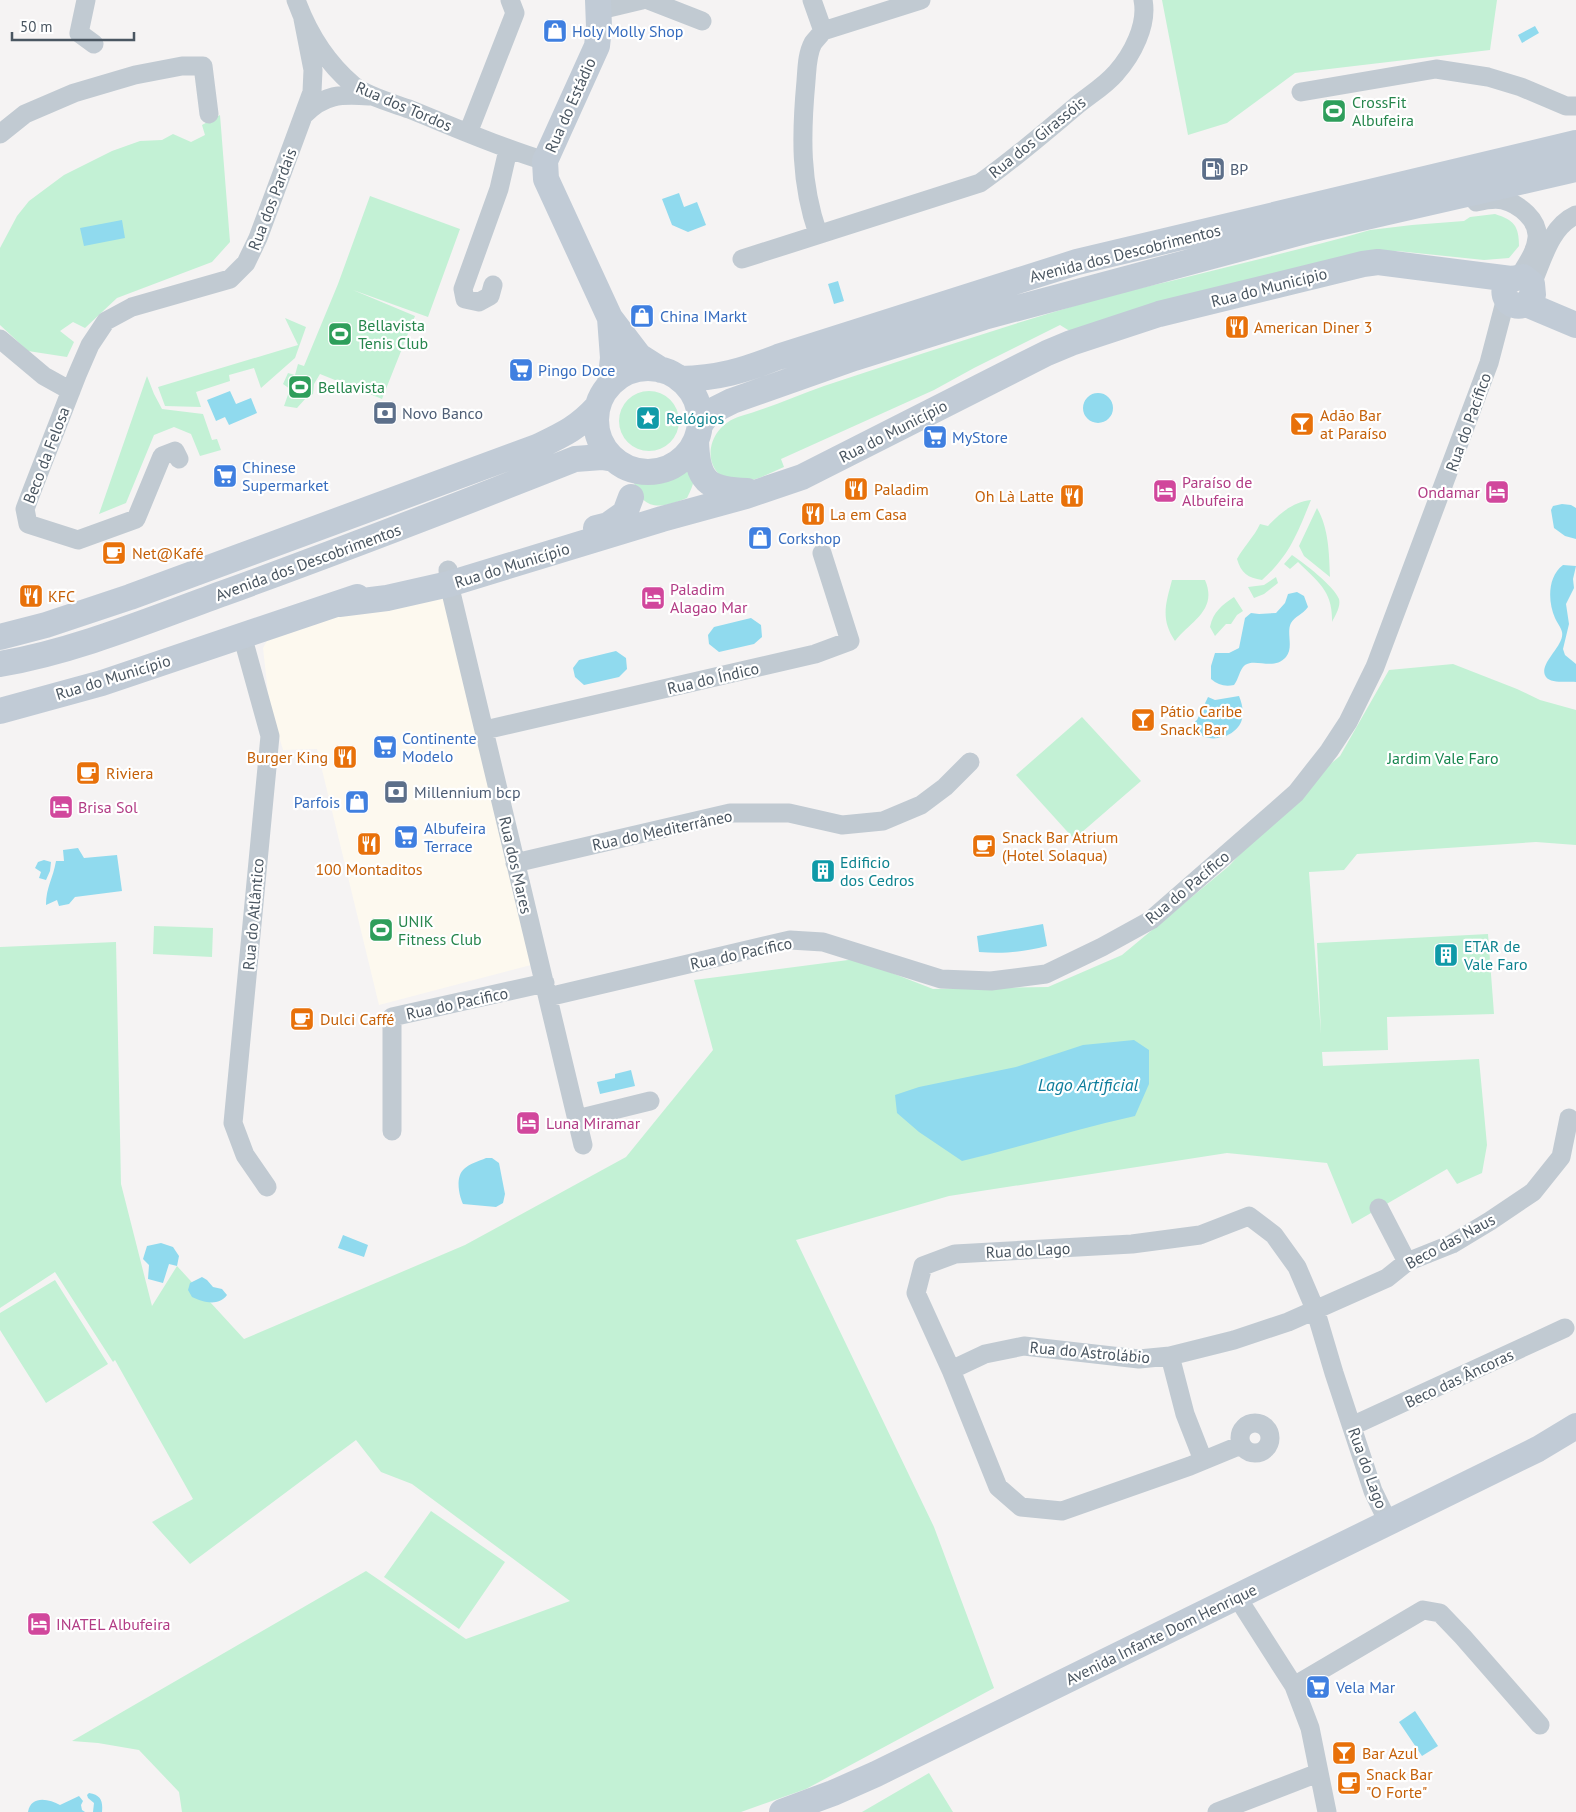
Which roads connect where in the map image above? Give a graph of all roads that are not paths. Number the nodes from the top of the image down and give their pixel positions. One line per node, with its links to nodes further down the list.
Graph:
1 (86, 0): 13 (street)
2 (296, 0): 10 (street, Rua dos Tordos)
3 (510, 0): 19 (street, Rua dos Tordos)
4 (642, 0): 9 (street)
5 (648, 0): 11 (street)
6 (812, 0): 12 (street)
7 (921, 0): 12 (street)
8 (1143, 0): 27 (street, Rua dos Girassóis)
9 (599, 5): 23 (street, Rua do Estádio)
10 (303, 19): 15 (street, Rua dos Tordos); 18 (street, Rua dos Pardais)
11 (702, 21)
12 (823, 31): 27 (street)
13 (94, 44)
14 (1301, 92): 16 (street)
15 (375, 96): 18 (street); 19 (street, Rua dos Tordos)
16 (1576, 106)
17 (208, 114): 20 (street)
18 (304, 115): 37 (street, Rua dos Pardais)
19 (468, 133): 22 (street, Rua dos Tordos)
20 (0, 134)
21 (1576, 143): 35 (street, Avenida dos Descobrimentos)
22 (508, 150): 23 (street, Rua dos Tordos); 29 (street)
23 (545, 160): 32 (street, Rua do Estádio)
24 (1576, 169): 25 (street, Avenida dos Descobrimentos)
25 (1415, 205): 30 (street); 39 (street, Avenida dos Descobrimentos)
26 (1576, 215): 30 (street)
27 (818, 234): 28 (street, Rua dos Girassóis)
28 (742, 259)
29 (493, 285)
30 (1519, 291): 31 (street); 33 (street); 43 (street, Rua do Município); 56 (street, Rua do Pacífico)
31 (1576, 315)
32 (610, 318): 35 (street); 36 (street)
33 (1576, 326)
34 (0, 339): 37 (street)
35 (670, 375): 36 (street); 39 (street)
36 (610, 384): 38 (street)
37 (71, 391): 40 (street, Beco da Felosa)
38 (597, 407): 41 (street); 50 (street, Avenida dos Descobrimentos)
39 (698, 432): 41 (street); 42 (street)
40 (179, 459)
41 (618, 463): 44 (street); 51 (street, Avenida dos Descobrimentos)
42 (704, 477): 43 (street); 45 (street)
43 (753, 493): 45 (street, Rua do Município)
44 (631, 497): 46 (street); 48 (street, Rua do Município)
45 (688, 512): 46 (street, Rua do Município)
46 (662, 519): 48 (street, Rua do Município)
47 (822, 553): 53 (street, Rua do Índico)
48 (448, 577): 49 (street, Rua do Município); 53 (street, Rua dos Mares)
49 (242, 635): 52 (street, Rua do Município); 62 (street, Rua do Atlântico)
50 (0, 637)
51 (0, 664)
52 (0, 711)
53 (485, 730): 55 (street, Rua dos Mares)
54 (970, 762): 55 (street, Rua do Mediterrâneo)
55 (515, 863): 56 (street, Rua dos Mares)
56 (546, 990): 59 (street, Rua dos Mares); 60 (street, Rua do Pacifico)
57 (650, 1100): 59 (street)
58 (1569, 1118): 64 (street, Beco das Naus)
59 (577, 1119): 61 (street, Rua dos Mares)
60 (392, 1131)
61 (583, 1145)
62 (267, 1187)
63 (1380, 1208): 64 (street)
64 (1408, 1262): 65 (street, Beco das Naus)
65 (1315, 1309): 67 (street, Rua do Astrolábio); 68 (street, Rua do Lago); 69 (street, Rua do Lago)
66 (1565, 1328): 69 (street, Beco das Âncoras)
67 (1170, 1356): 68 (street, Rua do Astrolábio); 74 (street)
68 (951, 1370): 74 (street, Rua do Lago)
69 (1352, 1426): 75 (street, Rua do Lago)
70 (1576, 1426): 73 (street)
71 (1576, 1436): 73 (street)
72 (1241, 1445): 74 (street, Rua do Lago)
73 (1538, 1449): 75 (street, Avenida Infante Dom Henrique)
74 (1203, 1460)
75 (1388, 1522): 76 (street, Avenida Infante Dom Henrique)
76 (1237, 1597): 77 (street); 80 (street, Avenida Infante Dom Henrique)
77 (1294, 1686): 78 (street); 79 (street)
78 (1540, 1725)
79 (1318, 1773): 81 (street); 82 (street)
80 (782, 1812)
81 (1217, 1812)
82 (1327, 1812)

